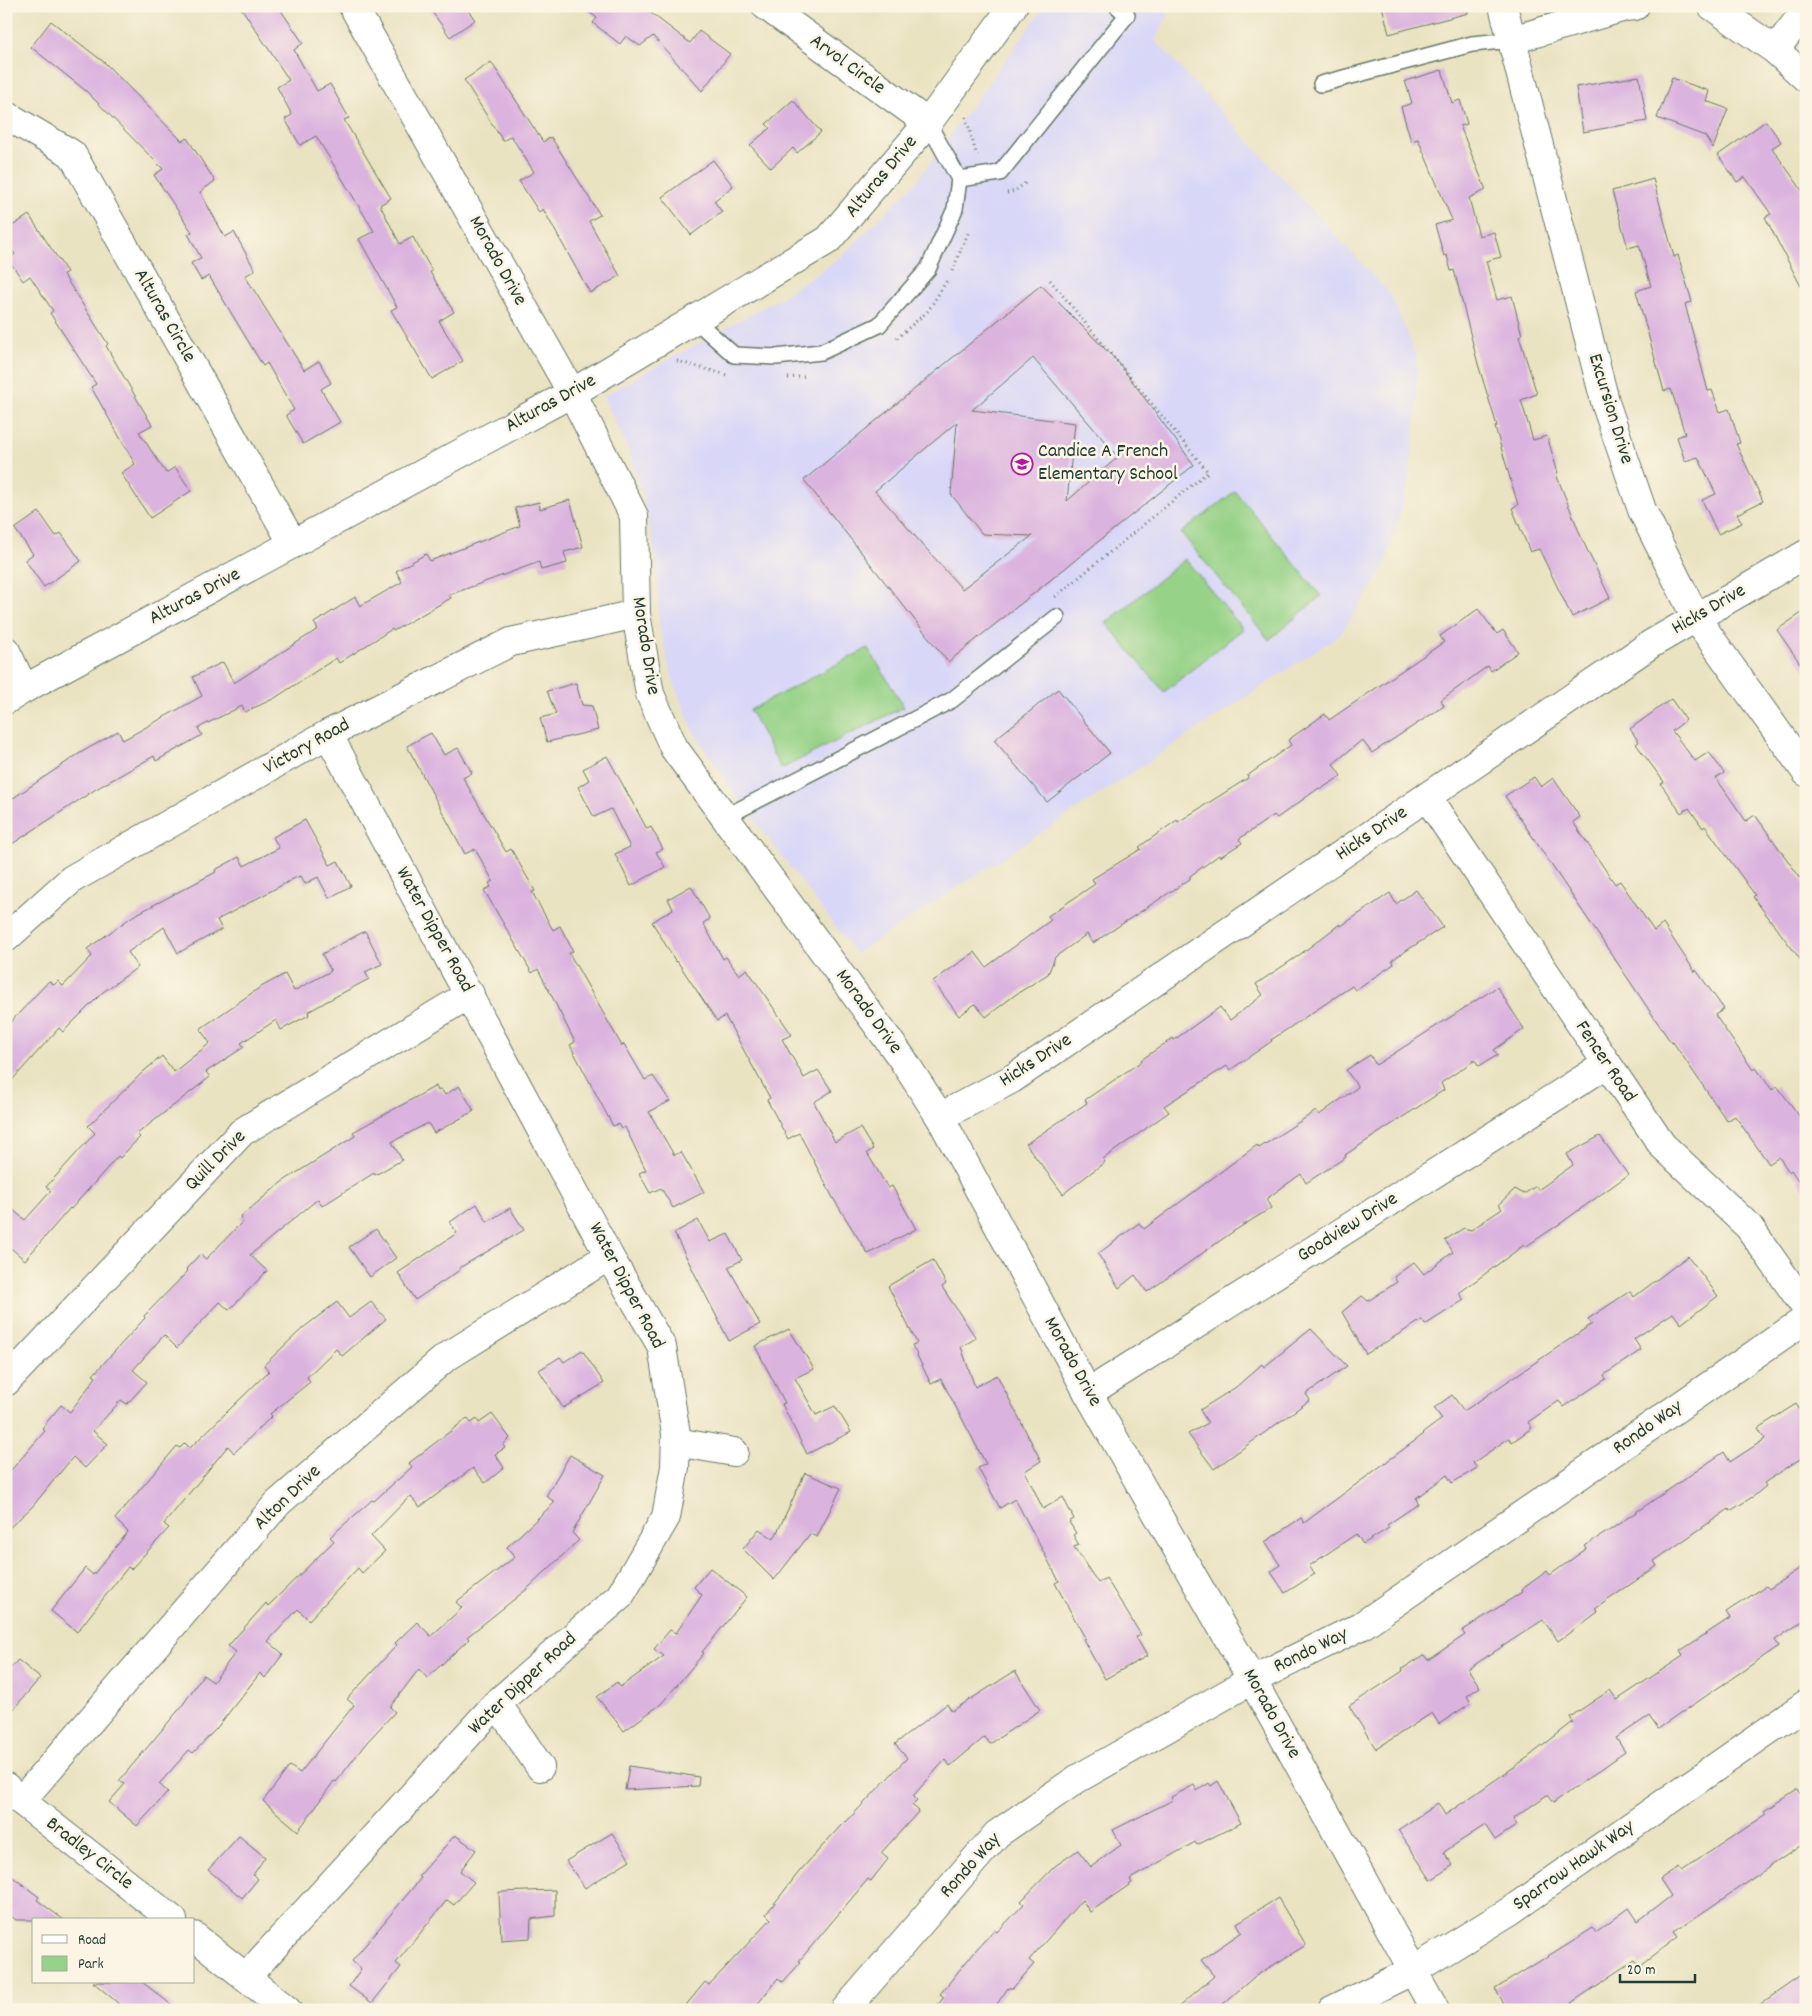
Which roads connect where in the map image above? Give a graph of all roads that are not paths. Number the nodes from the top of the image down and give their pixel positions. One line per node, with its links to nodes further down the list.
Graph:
1 (353, 6): 17 (street, Morado Drive)
2 (766, 6): 14 (street, Arvol Circle)
3 (1013, 6): 14 (street, Alturas Drive)
4 (1117, 6): 15 (lane)
5 (1503, 6): 9 (street, Excursion Drive)
6 (1636, 6): 9 (street)
7 (1712, 6): 10 (street)
8 (1806, 10): 10 (street)
9 (1512, 40): 12 (lane); 22 (street, Excursion Drive)
10 (1775, 50): 11 (street)
11 (1806, 78)
12 (1321, 84)
13 (6, 115): 18 (street, Alturas Circle)
14 (928, 124): 15 (lane); 16 (street, Alturas Drive)
15 (959, 179): 16 (lane)
16 (695, 320): 17 (street, Alturas Drive)
17 (572, 393): 18 (street, Alturas Drive); 20 (street, Morado Drive)
18 (293, 544): 24 (street, Alturas Drive)
19 (1806, 554): 22 (street, Hicks Drive)
20 (636, 614): 25 (street, Victory Road); 28 (street, Morado Drive)
21 (1057, 617): 28 (lane)
22 (1696, 618): 26 (street, Excursion Drive); 27 (street, Hicks Drive)
23 (6, 651): 24 (street)
24 (15, 694)
25 (328, 734): 29 (street, Victory Road); 30 (street, Water Dipper Road)
26 (1806, 772)
27 (1427, 797): 31 (street, Fencer Road); 32 (street, Hicks Drive)
28 (725, 817): 32 (street, Morado Drive)
29 (6, 938)
30 (470, 994): 33 (street, Water Dipper Road); 36 (street, Quill Drive)
31 (1607, 1064): 34 (street, Fencer Road); 37 (street, Goodview Drive)
32 (940, 1118): 37 (street, Morado Drive)
33 (609, 1256): 38 (street, Water Dipper Road); 44 (street, Alton Drive)
34 (1806, 1308)
35 (1806, 1319): 40 (street, Rondo Way)
36 (6, 1382)
37 (1088, 1392): 40 (street, Morado Drive)
38 (676, 1442): 39 (street); 41 (street, Water Dipper Road)
39 (734, 1452)
40 (1252, 1680): 47 (street, Morado Drive); 50 (street, Rondo Way)
41 (497, 1703): 43 (street); 48 (street, Water Dipper Road)
42 (1806, 1704): 47 (street, Sparrow Hawk Way)
43 (540, 1767)
44 (14, 1794): 45 (street, Bradley Circle)
45 (171, 1918)
46 (195, 1937): 48 (street)
47 (1414, 1970): 51 (street, Sparrow Hawk Way); 52 (street, Morado Drive)
48 (246, 1977): 49 (street)
49 (288, 2010)
50 (845, 2010)
51 (1332, 2010)
52 (1435, 2010)

